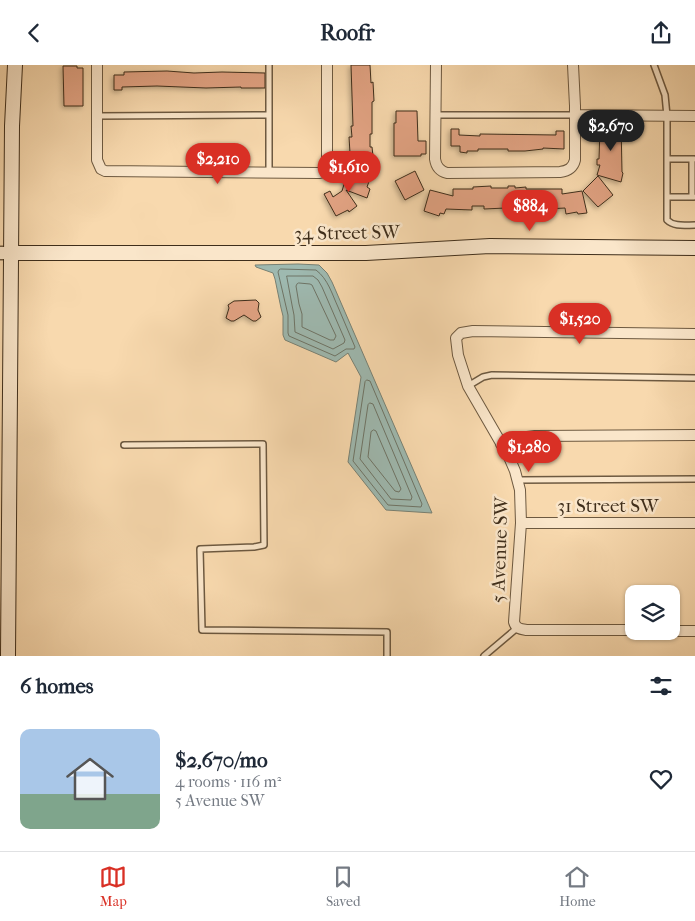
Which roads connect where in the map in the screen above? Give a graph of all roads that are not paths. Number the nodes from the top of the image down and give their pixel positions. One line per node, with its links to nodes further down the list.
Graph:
1 (15, 65): 21 (main road)
2 (97, 65): 12 (street)
3 (269, 65): 8 (lane)
4 (327, 65): 16 (street)
5 (436, 65): 9 (street)
6 (573, 65): 10 (street)
7 (654, 65): 13 (lane)
8 (268, 115): 12 (lane); 16 (lane)
9 (436, 115): 10 (lane); 10 (street)
10 (575, 115): 13 (street)
11 (695, 115): 13 (street)
12 (97, 116): 16 (street)
13 (668, 116): 14 (lane)
14 (667, 159): 15 (lane); 17 (lane)
15 (694, 159): 18 (lane)
16 (269, 173)
17 (667, 197): 18 (lane); 19 (lane)
18 (694, 197)
19 (695, 225)
20 (695, 248): 21 (main road, 34 Street SW)
21 (6, 253): 36 (main road)
22 (695, 334): 24 (street, 5 Avenue SW)
23 (695, 378): 24 (lane)
24 (468, 386): 26 (street, 5 Avenue SW)
25 (695, 435): 26 (street)
26 (501, 444): 29 (street, 5 Avenue SW)
27 (124, 445): 37 (lane)
28 (695, 479): 29 (lane)
29 (518, 480): 30 (street, 5 Avenue SW)
30 (521, 523): 31 (street, 31 Street SW); 32 (street, 5 Avenue SW)
31 (695, 523)
32 (517, 628): 33 (street); 38 (lane)
33 (625, 630)
34 (680, 631): 35 (street)
35 (695, 631)
36 (8, 656)
37 (387, 656)
38 (484, 656)

